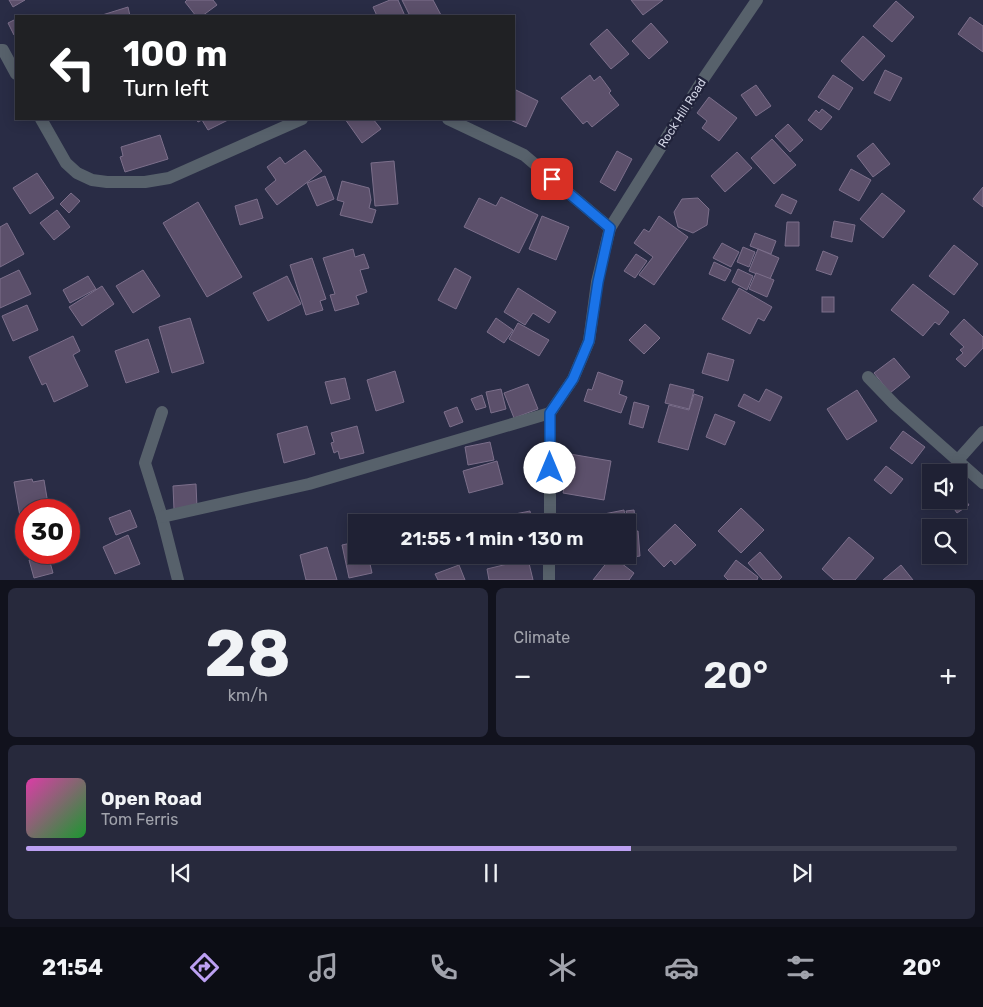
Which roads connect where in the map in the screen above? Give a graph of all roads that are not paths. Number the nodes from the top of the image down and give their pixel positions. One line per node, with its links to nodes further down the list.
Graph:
1 (757, 0): 7 (street, Rock Hill Road)
2 (0, 50): 3 (street)
3 (15, 72)
4 (42, 120): 5 (street)
5 (300, 120)
6 (450, 120): 7 (street)
7 (610, 228): 10 (street, Rock Hill Road)
8 (868, 377): 12 (street)
9 (162, 412): 15 (street)
10 (550, 413): 14 (street); 15 (street)
11 (983, 432): 12 (street)
12 (958, 460): 13 (street)
13 (983, 484)
14 (550, 514)
15 (162, 518): 17 (street)
16 (549, 564): 18 (street)
17 (178, 580)
18 (549, 580)

